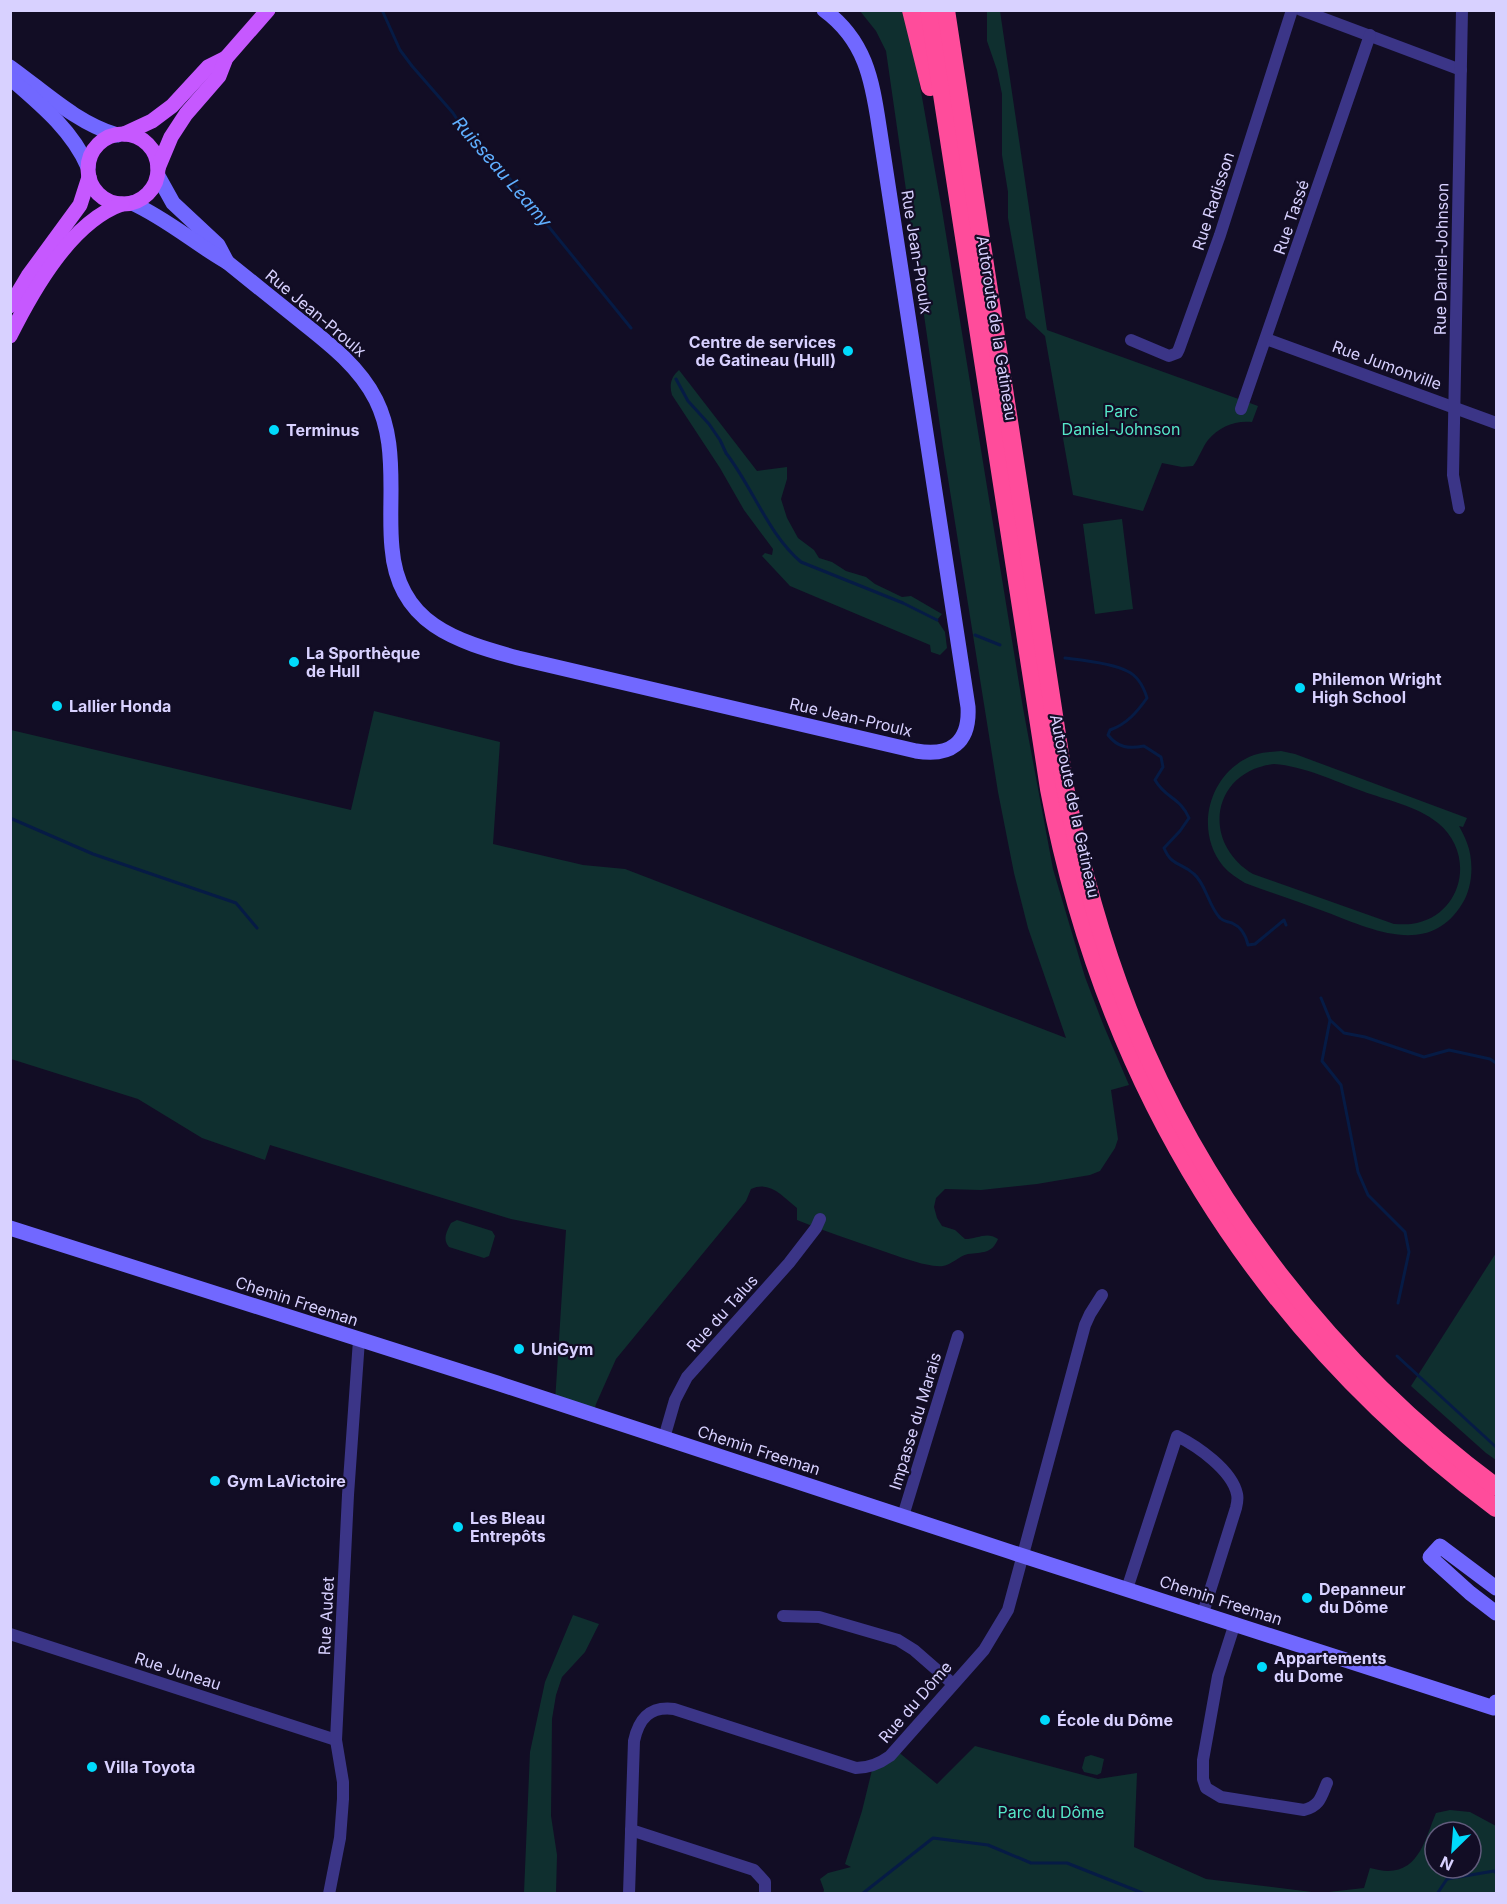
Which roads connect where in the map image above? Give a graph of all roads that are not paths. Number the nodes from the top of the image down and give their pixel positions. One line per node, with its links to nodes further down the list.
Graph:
1 (268, 10): 11 (main road)
2 (824, 10): 21 (street, Rue Jean-Proulx)
3 (911, 10): 19 (highway)
4 (929, 10): 19 (highway, Autoroute de la Gatineau)
5 (946, 10): 15 (highway, Autoroute de la Gatineau)
6 (958, 10): 15 (highway)
7 (1292, 10): 25 (street, Rue Radisson)
8 (1301, 10): 10 (street)
9 (1462, 10): 13 (street, Rue Daniel-Johnson)
10 (1370, 36): 13 (street); 24 (street, Rue Tassé)
11 (226, 58): 16 (main road); 18 (main road)
12 (10, 67): 16 (street)
13 (1461, 70): 26 (street, Rue Daniel-Johnson)
14 (10, 78): 17 (street)
15 (956, 80): 36 (highway, Autoroute de la Gatineau)
16 (120, 135): 17 (main road); 18 (main road)
17 (89, 172): 20 (main road); 22 (main road)
18 (158, 172): 20 (main road); 21 (street, Rue Jean-Proulx)
19 (955, 179): 37 (highway, Autoroute de la Gatineau)
20 (127, 204): 21 (street, Rue Jean-Proulx); 23 (main road)
21 (227, 262)
22 (10, 306)
23 (10, 336)
24 (1266, 339): 26 (street, Rue Jumonville); 27 (street, Rue Tassé)
25 (1131, 340)
26 (1455, 407): 28 (street, Rue Jumonville); 29 (street, Rue Daniel-Johnson)
27 (1241, 409)
28 (1497, 423)
29 (1459, 508)
30 (820, 1219): 35 (street, Rue du Talus)
31 (10, 1228): 34 (street, Chemin Freeman)
32 (1102, 1295): 39 (street, Rue du Dôme)
33 (958, 1336): 38 (street, Impasse du Marais)
34 (359, 1340): 35 (street, Chemin Freeman); 49 (street, Rue Audet)
35 (664, 1438): 38 (street, Chemin Freeman)
36 (1497, 1487)
37 (1497, 1508)
38 (903, 1516): 39 (street, Chemin Freeman)
39 (1023, 1556): 41 (street, Chemin Freeman); 47 (street, Rue du Dôme)
40 (1497, 1588): 43 (street)
41 (1127, 1590): 42 (street, Chemin Freeman); 42 (street)
42 (1203, 1613): 45 (street, Chemin Freeman)
43 (1497, 1613)
44 (783, 1616): 47 (street)
45 (1235, 1623): 48 (street, Chemin Freeman); 50 (street)
46 (10, 1634): 49 (street, Rue Juneau)
47 (953, 1684): 51 (street, Rue du Dôme)
48 (1496, 1706)
49 (336, 1740): 52 (street, Rue Audet)
50 (1327, 1783)
51 (631, 1830): 53 (street, Rue du Dôme); 54 (street)
52 (329, 1893)
53 (629, 1893)
54 (765, 1893)

